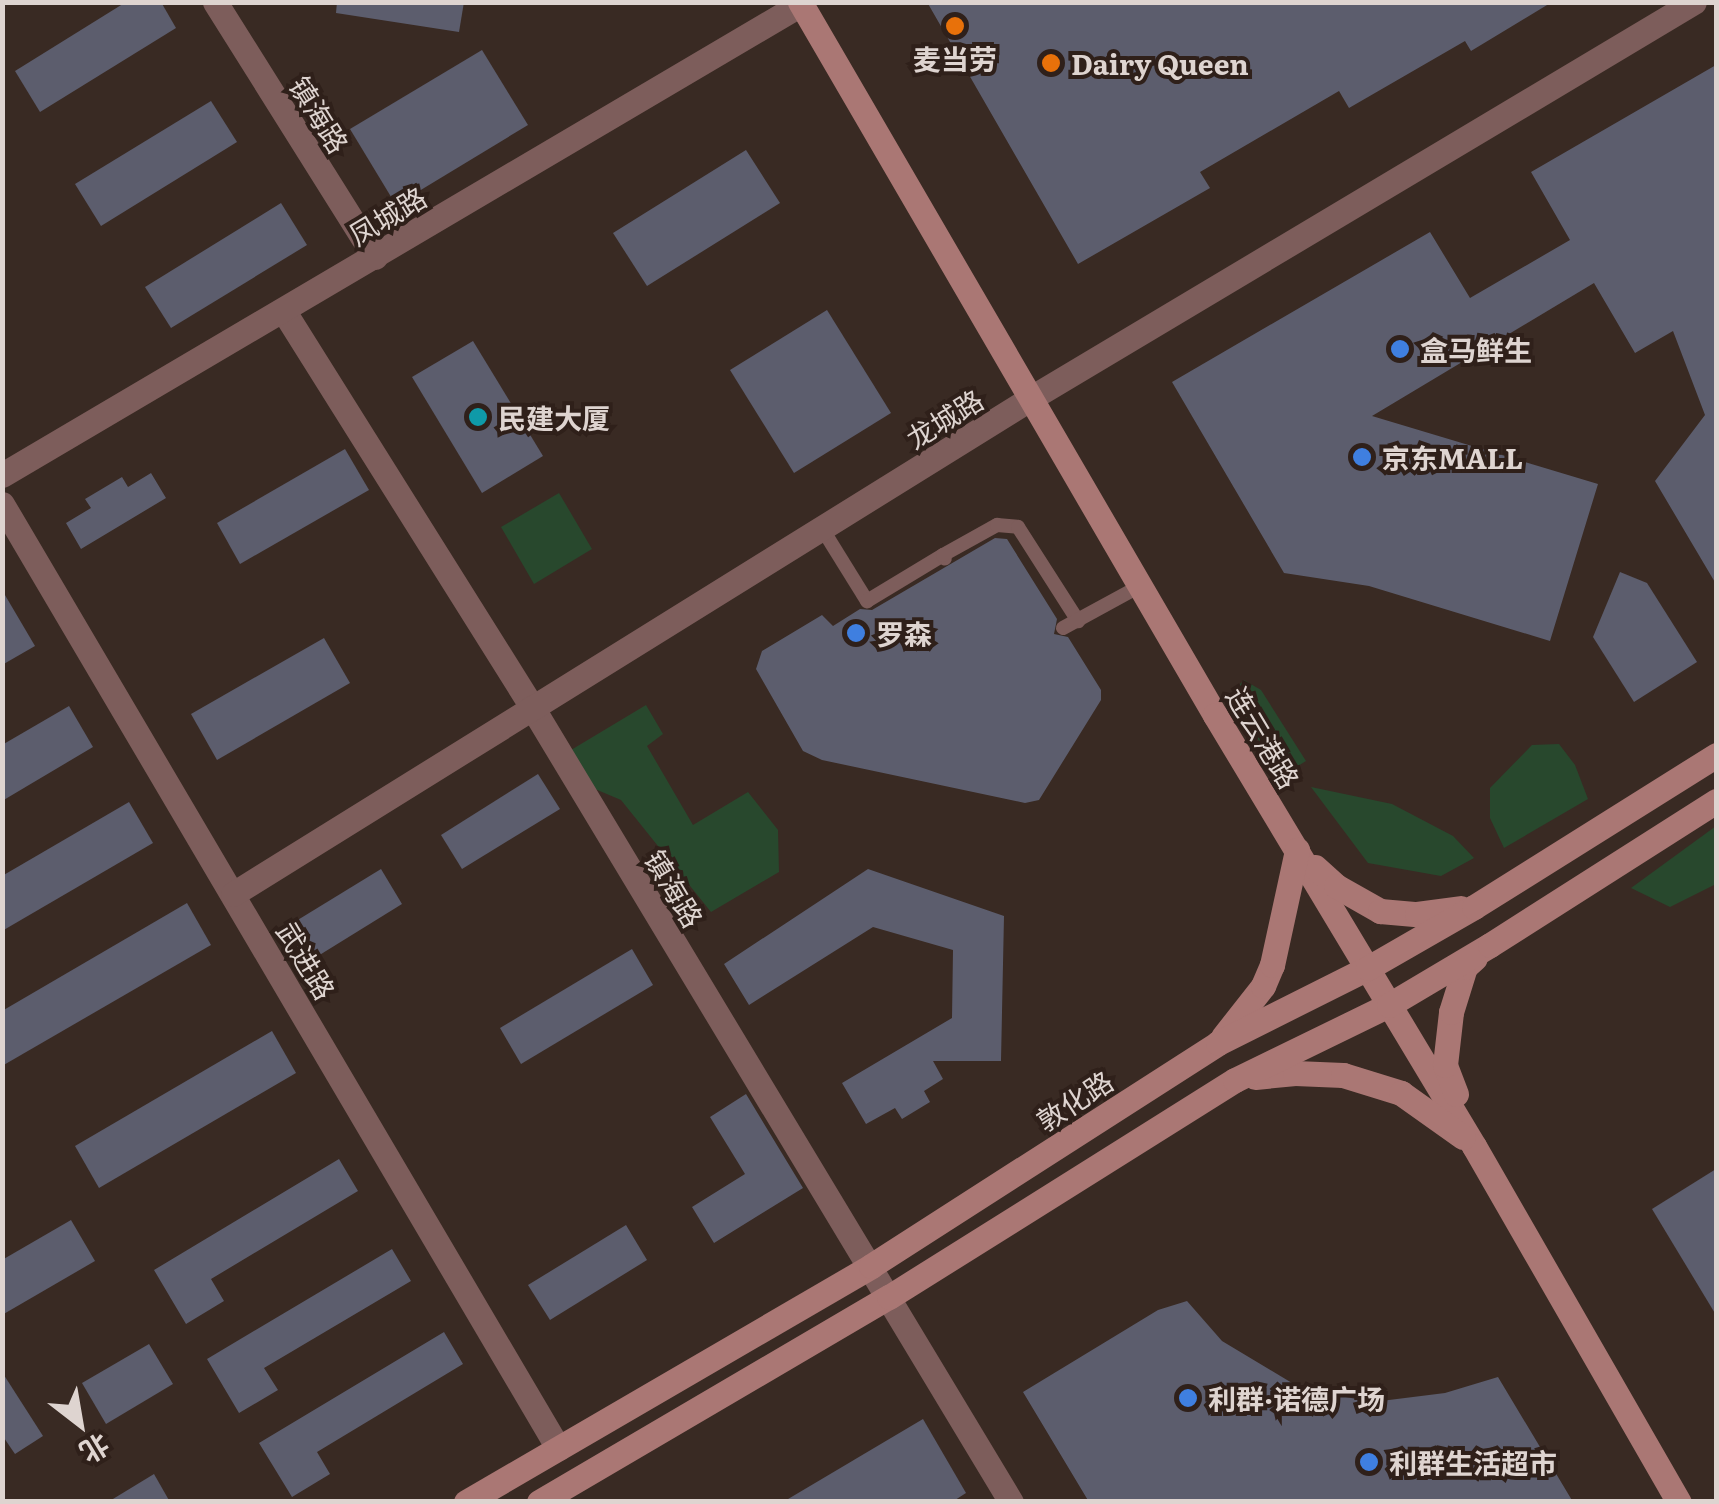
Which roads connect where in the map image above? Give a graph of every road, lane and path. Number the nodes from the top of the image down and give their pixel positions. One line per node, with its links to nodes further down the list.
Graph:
1 (215, 2): 4 (street, 镇海路)
2 (1694, 2): 6 (street, 龙城路)
3 (800, 3): 4 (street, 凤城路); 6 (main road, 连云港路)
4 (374, 256): 5 (street, 凤城路)
5 (283, 310): 7 (street, 凤城路); 13 (street, 镇海路)
6 (1030, 398): 9 (street, 龙城路); 10 (main road, 连云港路)
7 (2, 475)
8 (2, 504): 17 (street, 武进路)
9 (823, 530): 11 (lane); 13 (street, 龙城路)
10 (1140, 586): 11 (lane); 16 (main road, 连云港路)
11 (1078, 621): 12 (lane)
12 (1063, 628)
13 (532, 708): 17 (street, 龙城路); 25 (street, 镇海路)
14 (1716, 755): 18 (main road, 敦化路)
15 (1716, 800): 19 (main road)
16 (1297, 850): 18 (main road); 20 (main road, 连云港路); 22 (main road)
17 (233, 894): 27 (street, 武进路)
18 (1474, 906): 20 (main road, 敦化路)
19 (1490, 945): 21 (main road); 24 (main road)
20 (1368, 968): 21 (main road, 连云港路); 22 (main road, 敦化路)
21 (1389, 1004): 23 (main road); 24 (main road, 连云港路)
22 (1218, 1043): 25 (main road, 敦化路)
23 (1236, 1080): 24 (main road); 26 (main road)
24 (1474, 1146): 31 (main road, 连云港路)
25 (871, 1266): 26 (street, 镇海路); 27 (main road, 敦化路)
26 (890, 1296): 29 (main road); 30 (street, 镇海路)
27 (558, 1448): 28 (main road, 敦化路)
28 (466, 1502)
29 (539, 1502)
30 (1010, 1502)
31 (1679, 1502)

